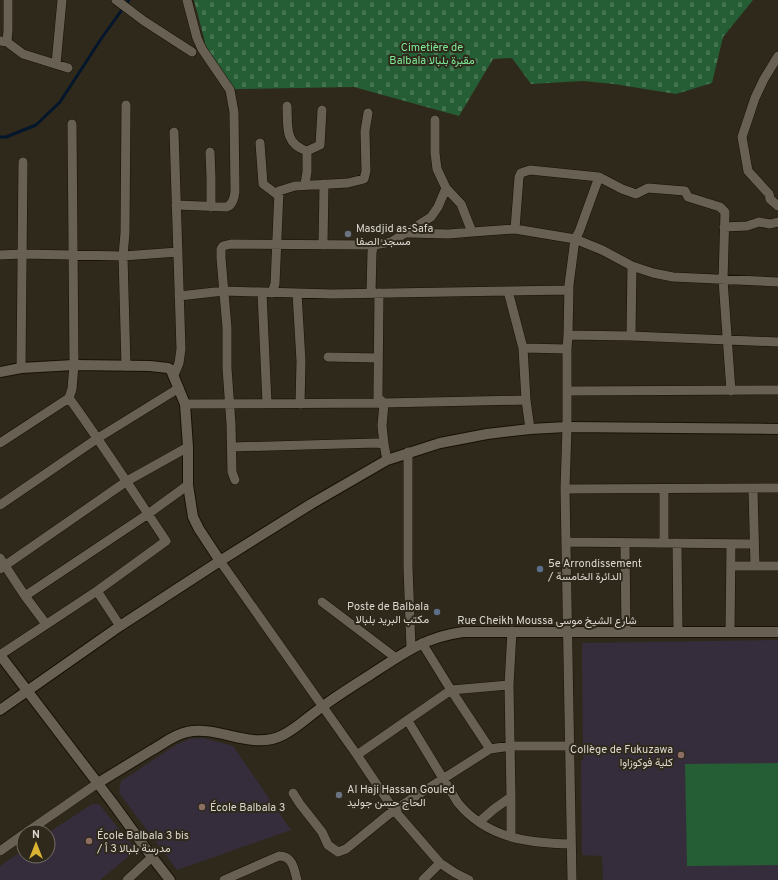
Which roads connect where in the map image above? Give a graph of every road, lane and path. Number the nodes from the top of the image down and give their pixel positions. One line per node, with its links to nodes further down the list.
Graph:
1 (8, 0): 5 (street)
2 (62, 0): 8 (street)
3 (186, 0): 28 (street)
4 (122, 4): 6 (street)
5 (4, 42): 8 (street)
6 (192, 52)
7 (778, 56): 27 (street)
8 (56, 64): 9 (street)
9 (68, 68)
10 (126, 105): 42 (street)
11 (287, 106): 18 (street)
12 (322, 110): 18 (street)
13 (368, 113): 23 (street)
14 (435, 120): 24 (street)
15 (72, 124): 41 (street)
16 (174, 132): 26 (street)
17 (260, 143): 25 (street)
18 (307, 151): 22 (street)
19 (210, 152): 28 (street)
20 (23, 162): 39 (street)
21 (599, 177): 30 (street); 31 (street); 34 (street)
22 (305, 184): 23 (street); 25 (street)
23 (324, 184): 37 (street)
24 (446, 188): 32 (street); 33 (street)
25 (279, 196): 36 (street)
26 (176, 205): 28 (street); 38 (street)
27 (778, 206)
28 (211, 207)
29 (778, 222): 30 (street)
30 (724, 227): 44 (street)
31 (516, 229): 32 (street); 34 (street)
32 (472, 232): 33 (street)
33 (407, 233): 35 (street)
34 (575, 239): 43 (street); 46 (street)
35 (374, 245): 37 (street); 52 (street)
36 (276, 246): 37 (street); 47 (street); 50 (street)
37 (323, 246)
38 (178, 252): 42 (street); 53 (street)
39 (22, 254): 40 (street); 41 (street); 64 (street)
40 (0, 255)
41 (73, 256): 42 (street); 62 (street)
42 (123, 256): 63 (street)
43 (632, 266): 44 (street); 55 (street)
44 (723, 280): 45 (street); 56 (street)
45 (778, 282)
46 (569, 290): 48 (street); 54 (street)
47 (224, 291): 49 (street); 53 (street); 73 (street)
48 (508, 291): 52 (street); 58 (street)
49 (262, 293): 50 (street); 74 (street)
50 (272, 293): 51 (street)
51 (297, 293): 52 (street); 77 (street)
52 (375, 293): 61 (street)
53 (179, 296): 66 (street)
54 (568, 335): 55 (street); 59 (street)
55 (631, 336): 56 (street)
56 (727, 340): 57 (street); 68 (street)
57 (778, 342)
58 (523, 348): 59 (street); 72 (street)
59 (567, 349): 70 (street)
60 (328, 357): 61 (street)
61 (378, 358): 75 (street)
62 (74, 365): 63 (street); 64 (street); 71 (street)
63 (126, 366): 66 (street)
64 (21, 368): 65 (street)
65 (0, 372)
66 (174, 375): 67 (street)
67 (179, 388): 76 (street); 81 (street)
68 (731, 390): 69 (street); 70 (street)
69 (778, 390)
70 (568, 391): 78 (street)
71 (69, 398): 81 (street); 82 (street)
72 (526, 400): 75 (street); 79 (street)
73 (229, 403): 74 (street); 76 (street); 85 (street)
74 (267, 403): 77 (street)
75 (384, 403): 77 (street); 83 (street)
76 (185, 404): 84 (street)
77 (300, 404)
78 (567, 427): 79 (street); 80 (street); 94 (street)
79 (530, 429): 86 (street)
80 (778, 429)
81 (98, 438): 89 (street); 95 (street)
82 (0, 443)
83 (384, 444): 85 (street); 87 (street)
84 (188, 447): 89 (street); 90 (street)
85 (232, 447): 88 (street)
86 (408, 452): 87 (street); 120 (street)
87 (387, 460): 103 (street)
88 (235, 480)
89 (127, 481): 96 (street); 104 (street)
90 (188, 485): 96 (street); 103 (street)
91 (664, 488): 92 (street); 94 (street); 99 (street)
92 (754, 488): 93 (street); 102 (street)
93 (778, 488)
94 (565, 489): 97 (street)
95 (0, 505)
96 (148, 514): 108 (street); 109 (street)
97 (566, 542): 98 (street); 114 (street)
98 (625, 543): 99 (street); 115 (street)
99 (664, 543): 100 (street)
100 (677, 543): 101 (street); 116 (street)
101 (731, 544): 102 (street); 105 (street)
102 (754, 544): 106 (street)
103 (220, 561): 112 (street); 126 (street)
104 (2, 564): 109 (street)
105 (731, 566): 106 (street); 117 (street)
106 (754, 566): 107 (street)
107 (778, 566)
108 (97, 591): 111 (street); 112 (street)
109 (25, 596): 111 (street)
110 (322, 602): 122 (street)
111 (46, 624): 121 (street)
112 (120, 626): 125 (street)
113 (512, 631): 114 (street, Rue Cheikh Moussa شارع الشيخ موسى); 119 (street, Rue Cheikh Moussa شارع الشيخ موسى); 123 (street)
114 (568, 631): 115 (street, Rue Cheikh Moussa شارع الشيخ موسى); 130 (street)
115 (626, 632): 116 (street, Rue Cheikh Moussa شارع الشيخ موسى)
116 (678, 632): 117 (street, Rue Cheikh Moussa شارع الشيخ موسى)
117 (730, 632): 118 (street, Rue Cheikh Moussa شارع الشيخ موسى)
118 (778, 632)
119 (422, 643): 120 (street, Rue Cheikh Moussa شارع الشيخ موسى); 124 (street)
120 (411, 648): 122 (street, Rue Cheikh Moussa شارع الشيخ موسى)
121 (0, 655): 125 (street)
122 (396, 658): 126 (street, Rue Cheikh Moussa شارع الشيخ موسى)
123 (509, 686): 124 (street); 129 (street)
124 (451, 690): 128 (street); 131 (street)
125 (28, 691): 127 (street); 134 (street)
126 (322, 706): 132 (street); 134 (street, Rue Cheikh Moussa شارع الشيخ موسى)
127 (0, 710)
128 (408, 721): 132 (street); 133 (street)
129 (511, 746): 130 (street); 131 (street); 136 (street)
130 (569, 746): 142 (street)
131 (490, 749): 133 (street)
132 (357, 755): 137 (street)
133 (444, 778): 137 (street); 138 (street)
134 (98, 784): 139 (street); 144 (street)
135 (293, 793): 137 (street)
136 (511, 797): 138 (street); 140 (street)
137 (394, 810): 145 (street)
138 (479, 822): 140 (street)
139 (39, 824)
140 (511, 838): 142 (street)
141 (16, 840): 143 (street)
142 (571, 844): 153 (street)
143 (0, 851)
144 (152, 857): 147 (street); 148 (street)
145 (440, 863): 151 (street); 152 (street)
146 (237, 878): 149 (street); 150 (street)
147 (127, 880)
148 (170, 880)
149 (224, 880)
150 (297, 880)
151 (423, 880)
152 (469, 880)
153 (572, 880)

